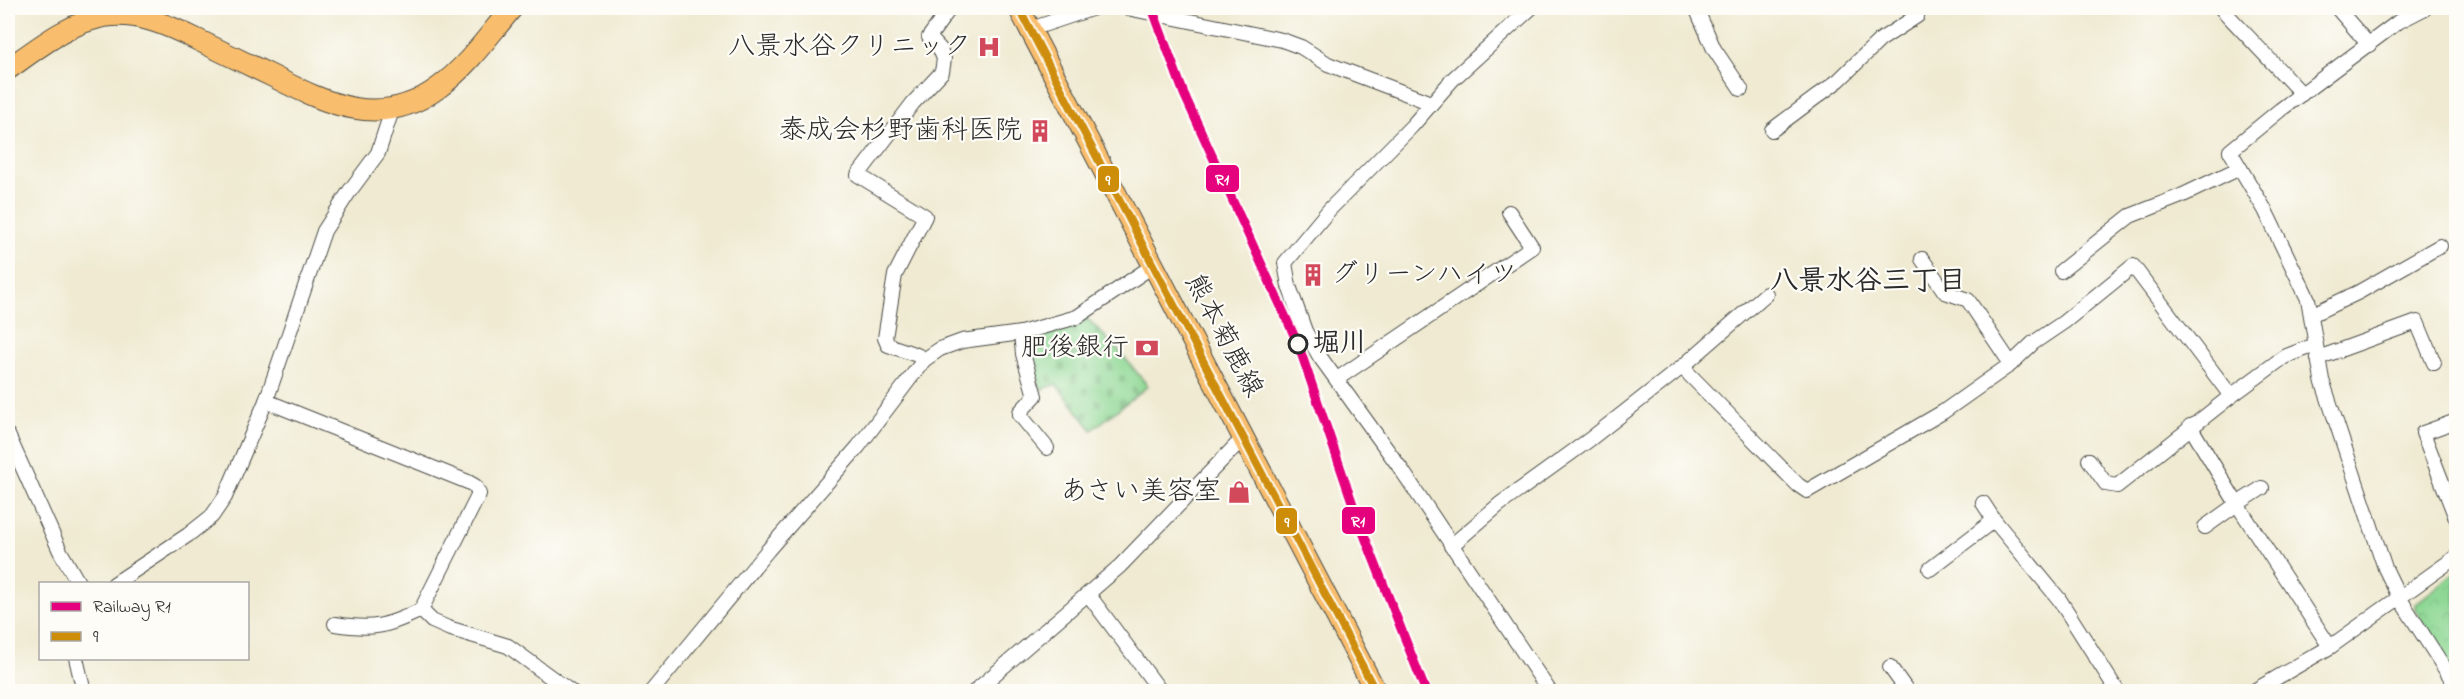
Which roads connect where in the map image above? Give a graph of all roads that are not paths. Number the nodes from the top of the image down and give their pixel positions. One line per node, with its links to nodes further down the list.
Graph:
1 (512, 8): 18 (main road)
2 (950, 8): 30 (street)
3 (1019, 8): 12 (main road, 熊本菊鹿線)
4 (1094, 8): 12 (street)
5 (1127, 8): 17 (street)
6 (1532, 8): 17 (street)
7 (1696, 8): 15 (street)
8 (1910, 8): 19 (street)
9 (2221, 8): 16 (street)
10 (2337, 8): 13 (street)
11 (2425, 8): 13 (street)
12 (1031, 29): 24 (main road, 熊本菊鹿線)
13 (2369, 45): 16 (street)
14 (8, 69): 18 (main road)
15 (1741, 89)
16 (2302, 94): 20 (street)
17 (1431, 103): 34 (street)
18 (392, 110): 36 (street)
19 (1772, 130)
20 (2240, 168): 25 (street); 27 (street)
21 (1509, 212): 34 (street)
22 (2440, 246): 27 (street)
23 (1922, 259): 32 (street)
24 (1154, 265): 28 (street); 40 (main road, 熊本菊鹿線)
25 (2061, 271)
26 (1766, 294): 33 (street)
27 (2311, 315): 29 (street)
28 (1021, 333): 30 (street); 41 (street)
29 (2316, 352): 31 (street); 35 (street); 55 (street)
30 (924, 360): 64 (street)
31 (2434, 363)
32 (2011, 364): 33 (street); 35 (street)
33 (1682, 367): 49 (street)
34 (1337, 379): 49 (street)
35 (2231, 396): 38 (street)
36 (266, 401): 53 (street); 56 (street)
37 (2457, 421): 46 (street)
38 (2190, 426): 42 (street); 45 (street)
39 (8, 435): 52 (street)
40 (1244, 437): 54 (street); 67 (main road, 熊本菊鹿線)
41 (1047, 448)
42 (2089, 460)
43 (2262, 488): 45 (street)
44 (1983, 503): 47 (street)
45 (2237, 504): 48 (street); 58 (street)
46 (2457, 518)
47 (1994, 520): 51 (street); 70 (street)
48 (2205, 527)
49 (1451, 546): 68 (street)
50 (2457, 557): 55 (street)
51 (1930, 569)
52 (78, 582)
53 (117, 582)
54 (1088, 594): 65 (street); 66 (street)
55 (2400, 599): 58 (street); 61 (street)
56 (421, 610): 57 (street); 63 (street)
57 (335, 624)
58 (2330, 647): 71 (street)
59 (76, 660): 62 (street)
60 (1890, 667): 69 (street)
61 (2457, 686)
62 (84, 692)
63 (572, 692)
64 (651, 692)
65 (974, 692)
66 (1161, 692)
67 (1376, 692)
68 (1550, 692)
69 (1908, 692)
70 (2118, 692)
71 (2252, 692)

